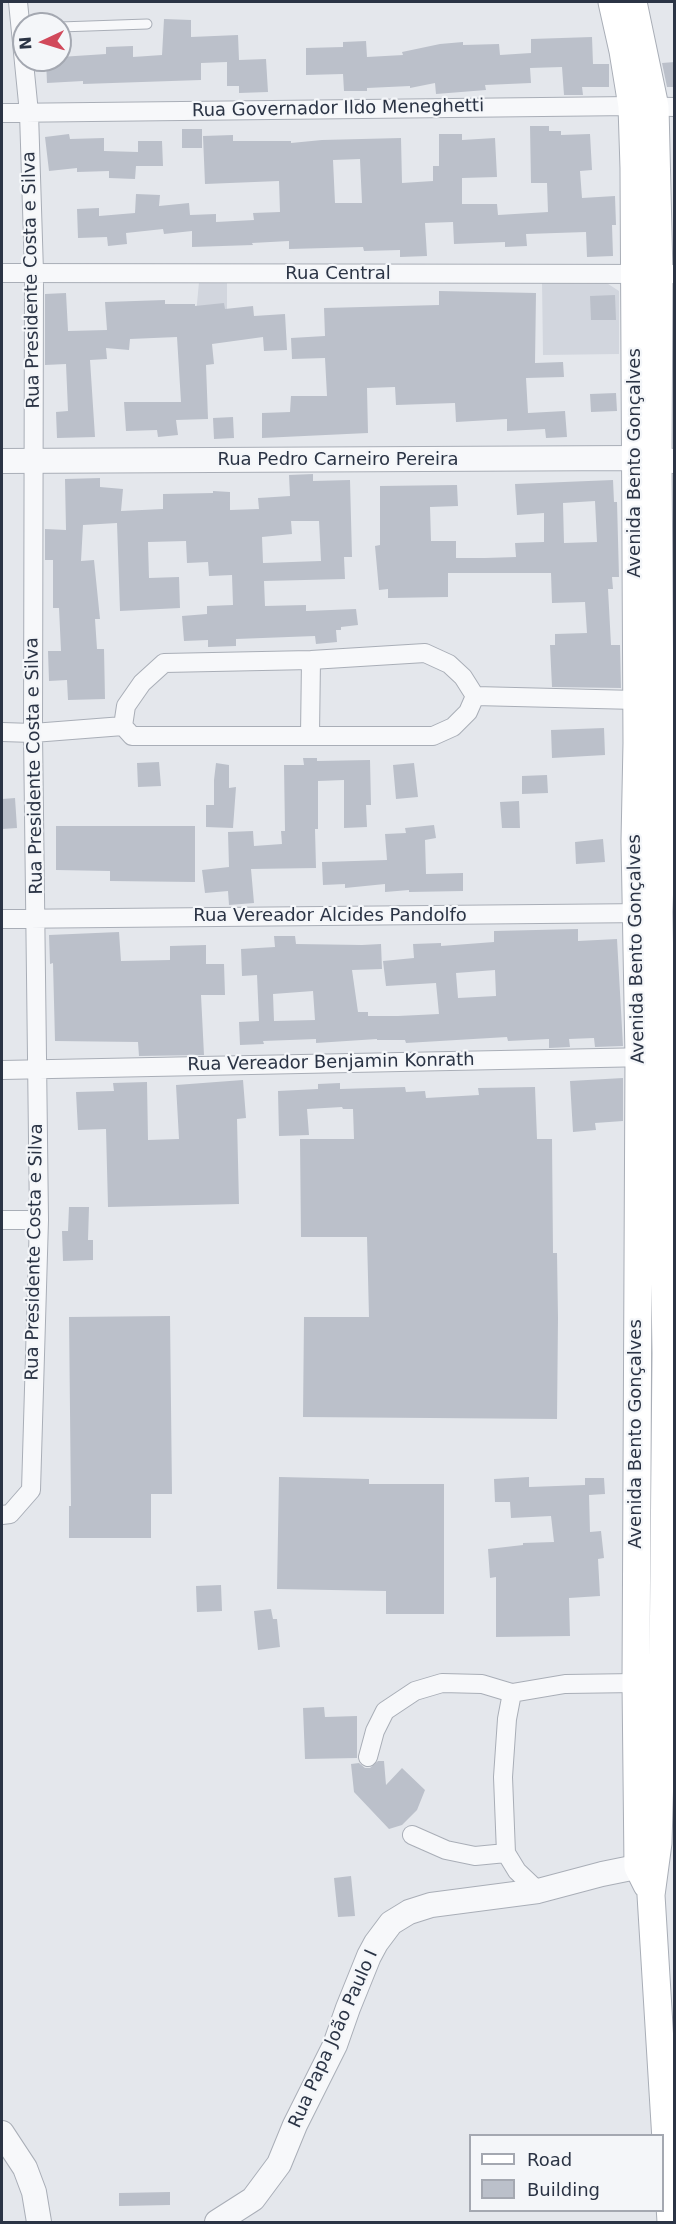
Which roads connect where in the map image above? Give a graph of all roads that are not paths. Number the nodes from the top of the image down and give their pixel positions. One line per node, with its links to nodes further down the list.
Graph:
1 (612, 2): 6 (main road, Avenida Bento Gonçalves)
2 (633, 2): 6 (main road, Avenida Bento Gonçalves)
3 (147, 24): 4 (lane)
4 (72, 27)
5 (26, 72): 8 (street, Rua Presidente Costa e Silva)
6 (654, 107): 8 (street, Rua Governador Ildo Meneghetti); 11 (main road, Avenida Bento Gonçalves)
7 (2, 113): 8 (street, Rua Governador Ildo Meneghetti)
8 (29, 113): 9 (street, Rua Presidente Costa e Silva)
9 (34, 272): 10 (street, Rua Central); 11 (street, Rua Central); 14 (street, Rua Presidente Costa e Silva)
10 (2, 273)
11 (656, 274): 12 (main road, Avenida Bento Gonçalves)
12 (655, 460): 14 (street, Rua Pedro Carneiro Pereira); 16 (main road, Avenida Bento Gonçalves); 18 (main road, Avenida Bento Gonçalves)
13 (2, 461): 14 (street, Rua Pedro Carneiro Pereira)
14 (34, 461): 21 (street, Rua Presidente Costa e Silva)
15 (310, 660): 17 (street); 19 (street); 22 (street)
16 (667, 686): 24 (main road, Avenida Bento Gonçalves)
17 (475, 696): 18 (street); 22 (street)
18 (636, 700): 23 (main road, Avenida Bento Gonçalves)
19 (123, 726): 21 (street); 22 (street)
20 (2, 732): 21 (street)
21 (33, 733): 26 (street, Rua Presidente Costa e Silva)
22 (310, 735)
23 (635, 841): 24 (street); 25 (main road, Avenida Bento Gonçalves)
24 (668, 841): 25 (main road, Avenida Bento Gonçalves)
25 (647, 913): 26 (street, Rua Vereador Alcides Pandolfo); 28 (main road, Avenida Bento Gonçalves)
26 (36, 918): 27 (street, Rua Vereador Alcides Pandolfo); 30 (street, Rua Presidente Costa e Silva)
27 (2, 919)
28 (657, 1005): 29 (main road, Avenida Bento Gonçalves)
29 (650, 1057): 30 (street, Rua Vereador Benjamin Konrath); 32 (main road, Avenida Bento Gonçalves)
30 (36, 1069): 31 (street, Rua Vereador Benjamin Konrath); 34 (street, Rua Presidente Costa e Silva)
31 (2, 1070)
32 (651, 1181): 35 (main road, Avenida Bento Gonçalves); 36 (main road, Avenida Bento Gonçalves)
33 (2, 1220): 34 (street)
34 (39, 1220): 37 (street, Rua Presidente Costa e Silva)
35 (636, 1363): 36 (main road); 39 (main road, Avenida Bento Gonçalves)
36 (670, 1363): 38 (main road, Avenida Bento Gonçalves)
37 (2, 1515)
38 (664, 1616): 39 (main road); 45 (main road, Avenida Bento Gonçalves)
39 (636, 1617): 40 (main road, Avenida Bento Gonçalves)
40 (636, 1683): 41 (street); 45 (main road, Avenida Bento Gonçalves)
41 (512, 1693): 42 (street); 44 (street)
42 (368, 1757)
43 (412, 1835): 44 (street)
44 (506, 1853): 46 (street)
45 (655, 1853): 46 (street, Rua Papa João Paulo I); 51 (main road, Avenida Bento Gonçalves)
46 (538, 1891): 48 (street, Rua Papa João Paulo I)
47 (2, 2133): 49 (street)
48 (245, 2216): 50 (street, Rua Papa João Paulo I)
49 (39, 2223)
50 (217, 2223)
51 (671, 2223)

